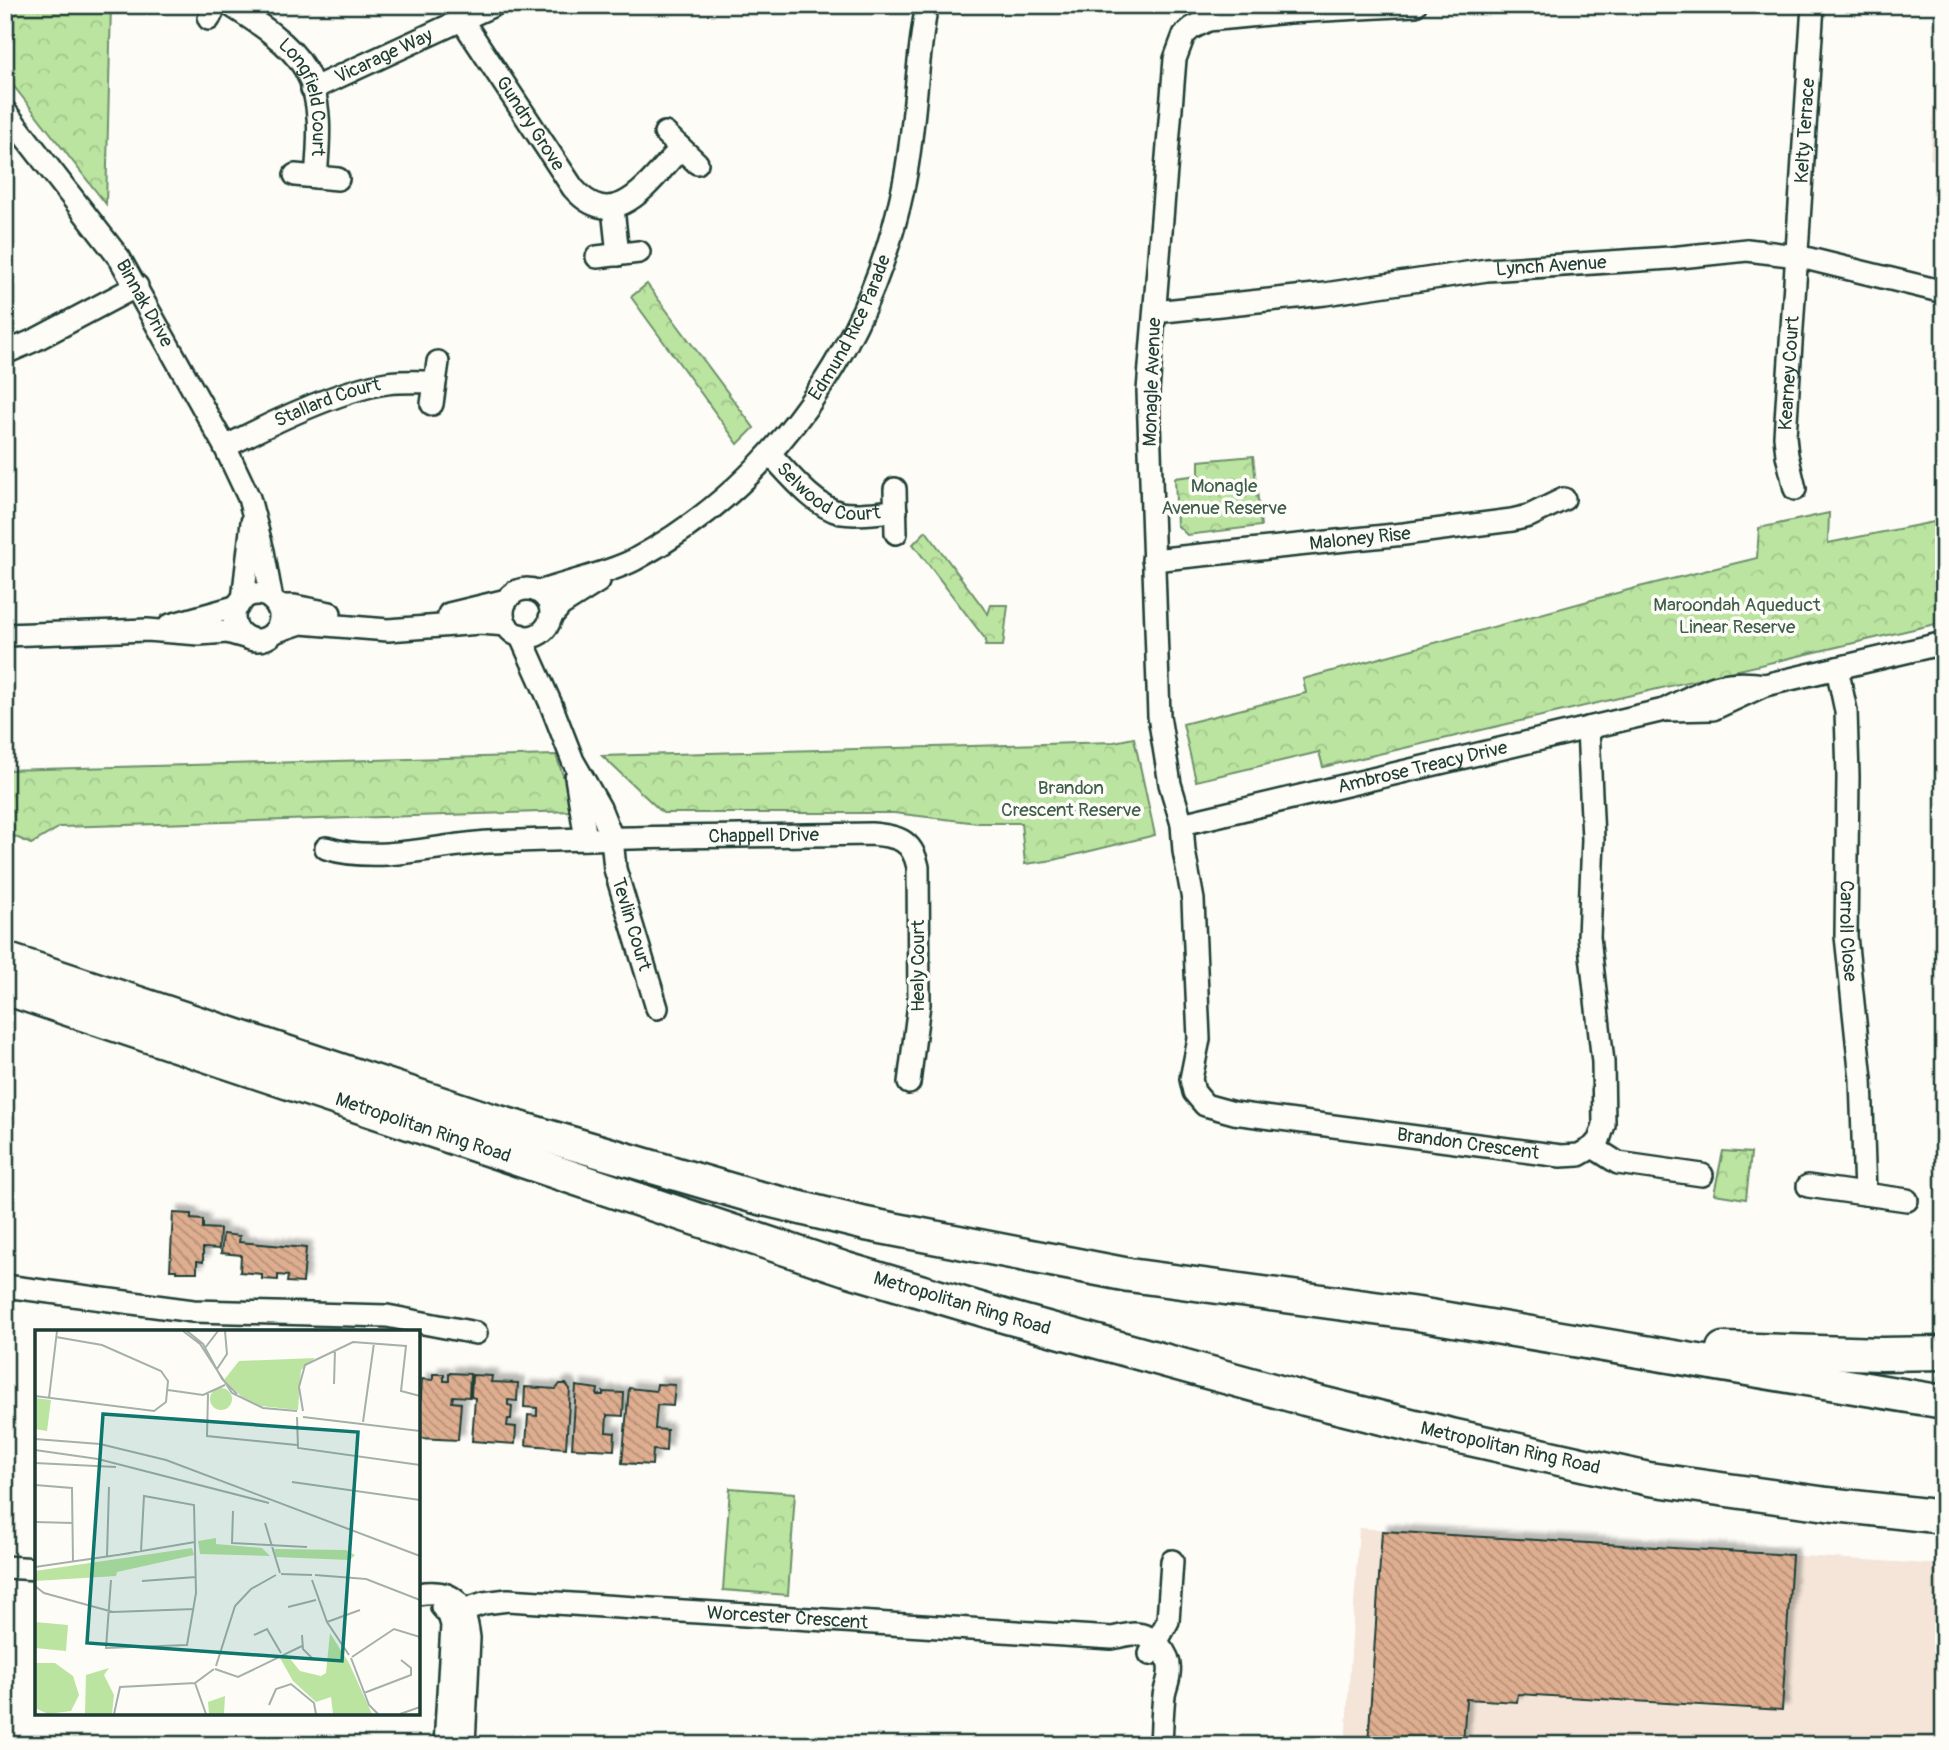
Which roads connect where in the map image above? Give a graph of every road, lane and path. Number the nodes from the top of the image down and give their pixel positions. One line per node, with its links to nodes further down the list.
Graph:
1 (230, 5): 7 (street, Longfield Court)
2 (494, 5): 6 (street, Vicarage Way)
3 (927, 5): 22 (street, Edmund Rice Parade)
4 (1415, 5): 18 (street, Monagle Avenue)
5 (1813, 5): 14 (street, Kelty Terrace)
6 (462, 20): 7 (street, Vicarage Way); 13 (street, Gundry Grove)
7 (312, 89): 12 (street, Longfield Court)
8 (5, 111): 16 (street, Binnak Drive)
9 (665, 133): 10 (street)
10 (681, 148): 11 (street); 13 (street)
11 (697, 163)
12 (338, 178)
13 (613, 208): 15 (street)
14 (1797, 256): 17 (street, Lynch Avenue); 18 (street, Lynch Avenue); 24 (street, Kearney Court)
15 (597, 257)
16 (137, 286): 19 (street); 21 (street, Binnak Drive)
17 (1944, 292)
18 (1155, 312): 29 (street, Monagle Avenue)
19 (5, 354)
20 (432, 404): 21 (street, Stallard Court)
21 (225, 447): 27 (street, Binnak Drive)
22 (770, 454): 26 (street, Selwood Court); 30 (street, Edmund Rice Parade)
23 (895, 489): 26 (street, Selwood Court)
24 (1796, 489)
25 (1564, 499): 29 (street, Maloney Rise)
26 (896, 511): 28 (street, Selwood Court)
27 (253, 513): 33 (street, Binnak Drive); 34 (street, Binnak Drive)
28 (896, 533)
29 (1153, 560): 46 (street, Monagle Avenue)
30 (624, 564): 31 (street, Edmund Rice Parade); 35 (street, Edmund Rice Parade)
31 (539, 592): 32 (street); 35 (street)
32 (507, 600): 34 (street); 37 (street)
33 (240, 603): 34 (street); 36 (street); 40 (street)
34 (274, 603): 38 (street)
35 (547, 623): 37 (street); 43 (street)
36 (148, 630): 39 (street); 40 (street)
37 (513, 630): 38 (street); 43 (street)
38 (274, 632): 40 (street)
39 (5, 635)
40 (248, 638)
41 (1944, 643): 42 (street, Ambrose Treacy Drive)
42 (1837, 668): 44 (street, Ambrose Treacy Drive); 58 (street, Carroll Close)
43 (550, 702): 45 (street)
44 (1588, 727): 46 (street, Ambrose Treacy Drive); 55 (street)
45 (573, 761): 47 (street); 48 (street)
46 (1182, 824): 55 (street, Brandon Crescent)
47 (612, 838): 48 (street, Chappell Drive); 50 (street, Chappell Drive); 53 (street, Tevlin Court)
48 (586, 839): 49 (street, Chappell Drive)
49 (326, 848)
50 (912, 849): 54 (street, Healy Court)
51 (5, 959): 64 (highway, Metropolitan Ring Road)
52 (5, 988): 67 (highway, Metropolitan Ring Road)
53 (657, 1008)
54 (909, 1083)
55 (1593, 1147): 56 (street)
56 (1702, 1175)
57 (1808, 1186): 58 (street)
58 (1865, 1194): 59 (street)
59 (1907, 1200)
60 (5, 1286): 61 (street)
61 (69, 1295): 62 (street); 63 (street)
62 (5, 1301)
63 (476, 1333)
64 (1631, 1350): 65 (highway); 66 (highway, Metropolitan Ring Road)
65 (1944, 1353)
66 (1944, 1402)
67 (1944, 1517)
68 (1172, 1561): 72 (street)
69 (5, 1567): 70 (street)
70 (35, 1569)
71 (456, 1613): 72 (street, Worcester Crescent); 73 (street); 74 (street)
72 (1153, 1648): 75 (street)
73 (445, 1745)
74 (464, 1745)
75 (1161, 1745)

